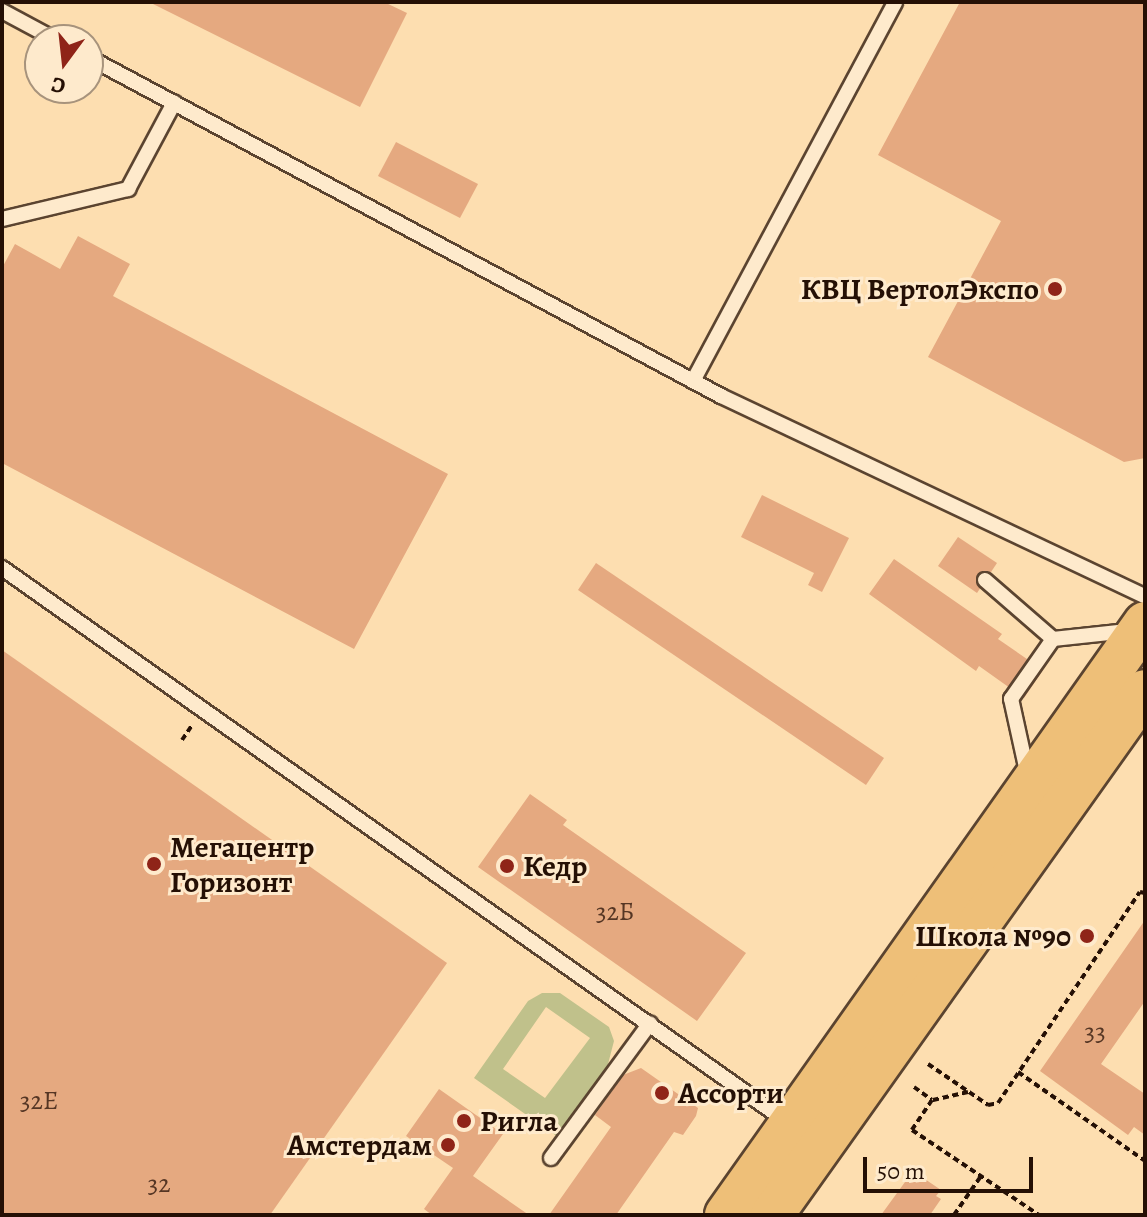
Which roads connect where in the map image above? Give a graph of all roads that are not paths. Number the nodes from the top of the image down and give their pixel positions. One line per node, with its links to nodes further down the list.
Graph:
1 (895, 2): 7 (lane)
2 (2, 11): 3 (lane)
3 (26, 24)
4 (104, 66): 5 (lane)
5 (174, 103): 6 (lane); 7 (lane)
6 (2, 219)
7 (693, 381): 10 (lane)
8 (2, 568): 14 (lane)
9 (985, 580): 11 (lane)
10 (1144, 616): 11 (lane); 13 (main road)
11 (1053, 639): 13 (lane)
12 (1145, 691): 18 (main road)
13 (1030, 787): 15 (main road)
14 (650, 1023): 15 (lane); 16 (lane)
15 (791, 1125): 17 (main road)
16 (551, 1158)
17 (726, 1215)
18 (772, 1215)

